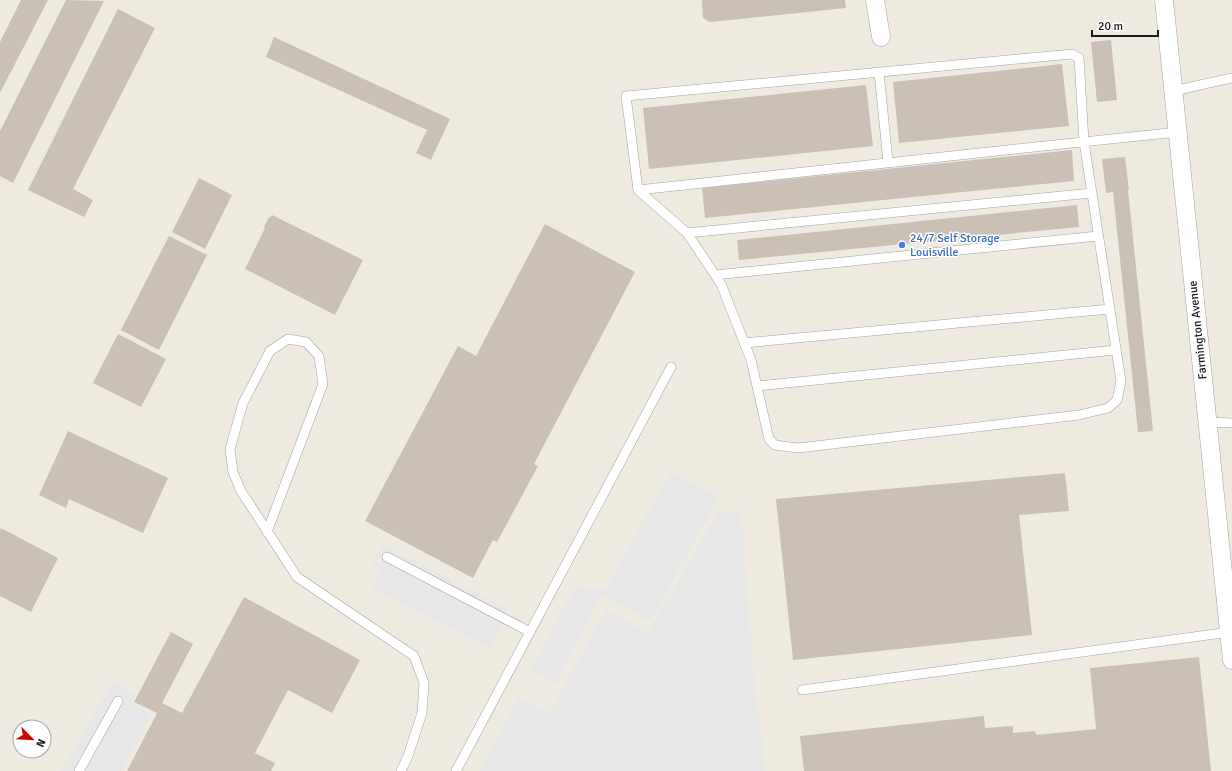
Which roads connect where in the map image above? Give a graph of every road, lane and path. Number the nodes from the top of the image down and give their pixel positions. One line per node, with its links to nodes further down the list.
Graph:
1 (876, 0): 3 (street)
2 (1164, 0): 6 (street, Farmington Avenue)
3 (881, 37)
4 (879, 72): 8 (lane); 9 (lane); 10 (lane)
5 (1232, 78): 6 (lane)
6 (1174, 91): 7 (street, Farmington Avenue)
7 (1178, 132): 8 (lane); 20 (street, Farmington Avenue)
8 (1084, 142): 9 (lane); 11 (lane)
9 (888, 162): 10 (lane)
10 (638, 190): 12 (lane)
11 (1092, 193): 12 (lane); 13 (lane)
12 (687, 233): 14 (lane)
13 (1098, 236): 14 (lane); 15 (lane)
14 (715, 275): 16 (lane)
15 (1110, 309): 16 (lane); 17 (lane)
16 (744, 343): 19 (lane)
17 (1116, 350): 19 (lane); 19 (lane)
18 (671, 367): 24 (lane)
19 (757, 386)
20 (1208, 422): 21 (lane); 25 (street, Farmington Avenue)
21 (1232, 423)
22 (267, 532): 22 (lane); 30 (lane)
23 (387, 557): 24 (lane)
24 (530, 632): 31 (lane)
25 (1230, 632): 26 (street, Farmington Avenue); 27 (lane)
26 (1232, 660)
27 (802, 690)
28 (118, 701): 29 (lane)
29 (79, 771)
30 (401, 771)
31 (456, 771)

